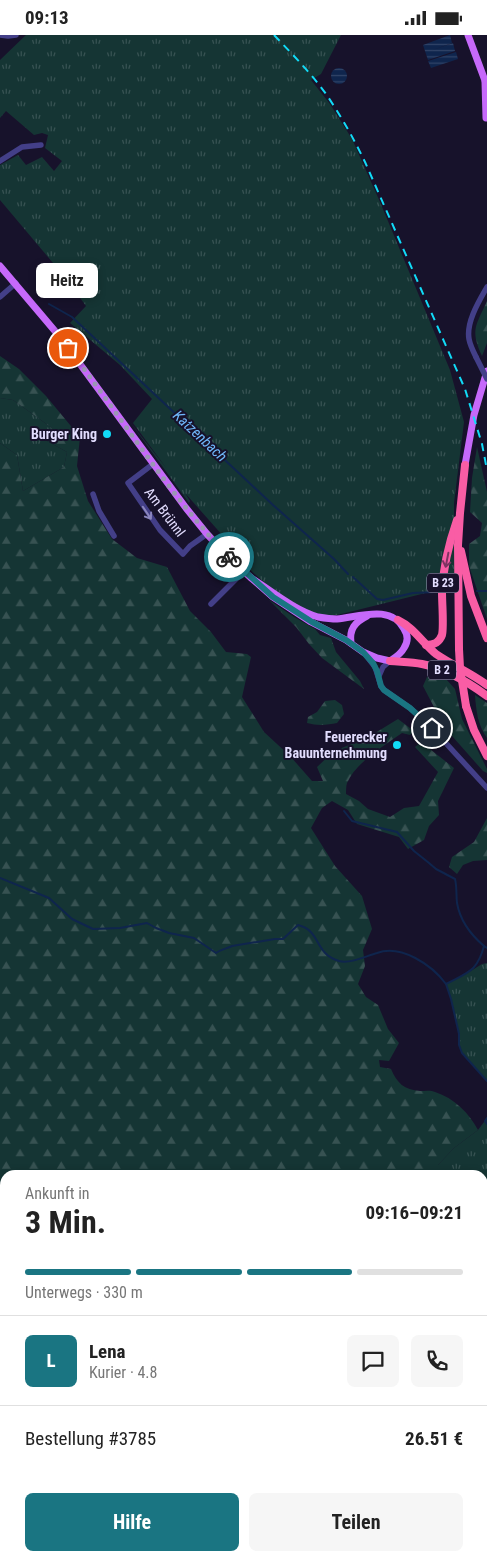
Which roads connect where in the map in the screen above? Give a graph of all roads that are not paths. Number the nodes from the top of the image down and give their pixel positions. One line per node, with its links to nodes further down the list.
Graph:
1 (0, 35): 2 (street)
2 (16, 35)
3 (468, 35): 4 (main road)
4 (486, 84): 5 (main road)
5 (486, 118): 6 (street)
6 (487, 124)
7 (41, 145): 8 (street)
8 (0, 161)
9 (0, 266): 10 (main road, B 2)
10 (16, 283): 12 (street); 15 (main road, B 2)
11 (487, 287): 14 (street, bridge)
12 (0, 297)
13 (487, 371): 16 (main road, B 23)
14 (487, 379)
15 (153, 464): 19 (main road, B 2); 19 (street, Am Brünnl, one-way to 19)
16 (465, 465): 18 (highway, B 23)
17 (93, 494): 20 (street)
18 (460, 513): 21 (highway, B 23); 29 (highway, B 23, one-way to 29)
19 (207, 534): 22 (main road, B 2)
20 (114, 536)
21 (459, 540): 27 (highway, B 23); 35 (highway, B 23, bridge)
22 (244, 571): 23 (main road, B 2); 24 (street)
23 (251, 578): 25 (main road, B 2); 28 (main road, B 2)
24 (211, 604)
25 (370, 614): 26 (main road, B 2); 28 (main road)
26 (398, 620): 29 (highway, B 2); 31 (main road)
27 (487, 638)
28 (351, 643): 30 (main road, B 2)
29 (426, 645): 33 (highway, B 2)
30 (363, 652): 31 (main road, B 2); 32 (street)
31 (390, 661): 32 (street); 34 (highway, B 2)
32 (378, 676): 36 (street)
33 (487, 685)
34 (487, 696)
35 (487, 756)
36 (487, 789)

